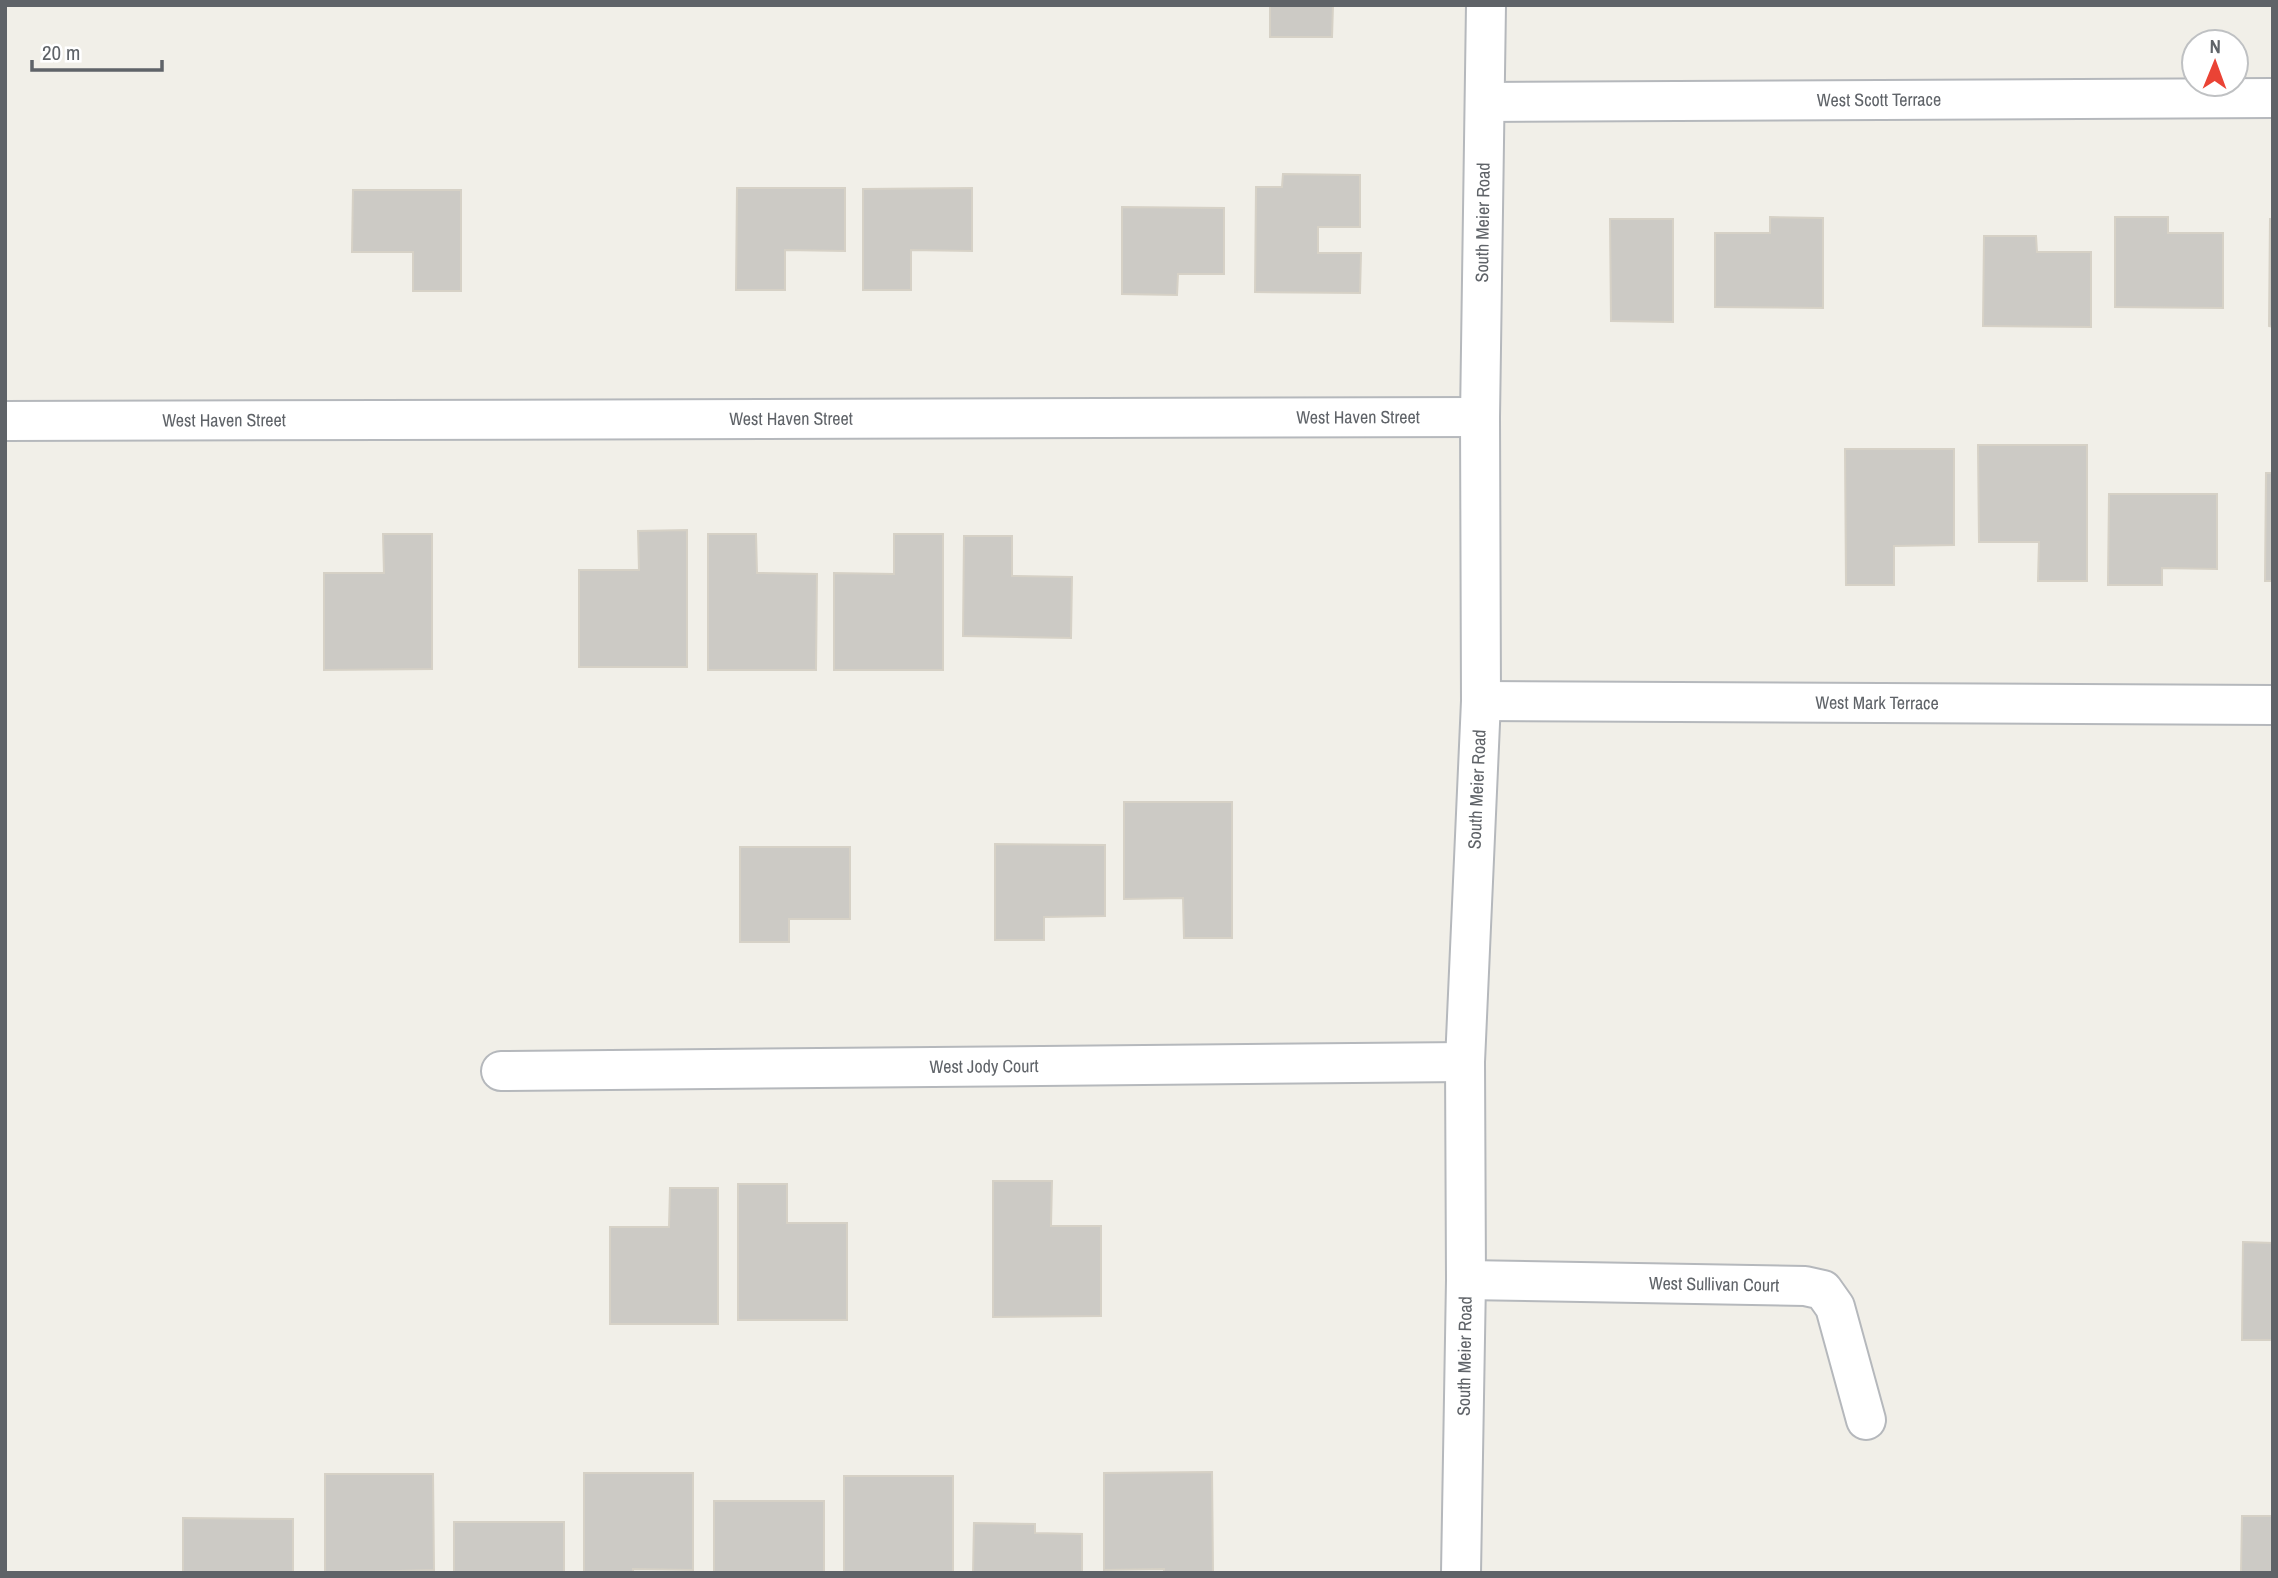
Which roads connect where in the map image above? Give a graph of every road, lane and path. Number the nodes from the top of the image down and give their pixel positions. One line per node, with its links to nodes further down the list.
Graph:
1 (1486, 5): 3 (street, South Meier Road)
2 (2273, 98): 3 (street, West Scott Terrace)
3 (1485, 102): 4 (street, South Meier Road)
4 (1480, 417): 5 (street, West Haven Street); 6 (street, South Meier Road)
5 (5, 421)
6 (1481, 701): 7 (street, West Mark Terrace); 8 (street, South Meier Road)
7 (2273, 705)
8 (1465, 1062): 9 (street, West Jody Court); 10 (street, South Meier Road)
9 (501, 1071)
10 (1466, 1280): 11 (street, West Sullivan Court); 12 (street, South Meier Road)
11 (1866, 1420)
12 (1461, 1573)

